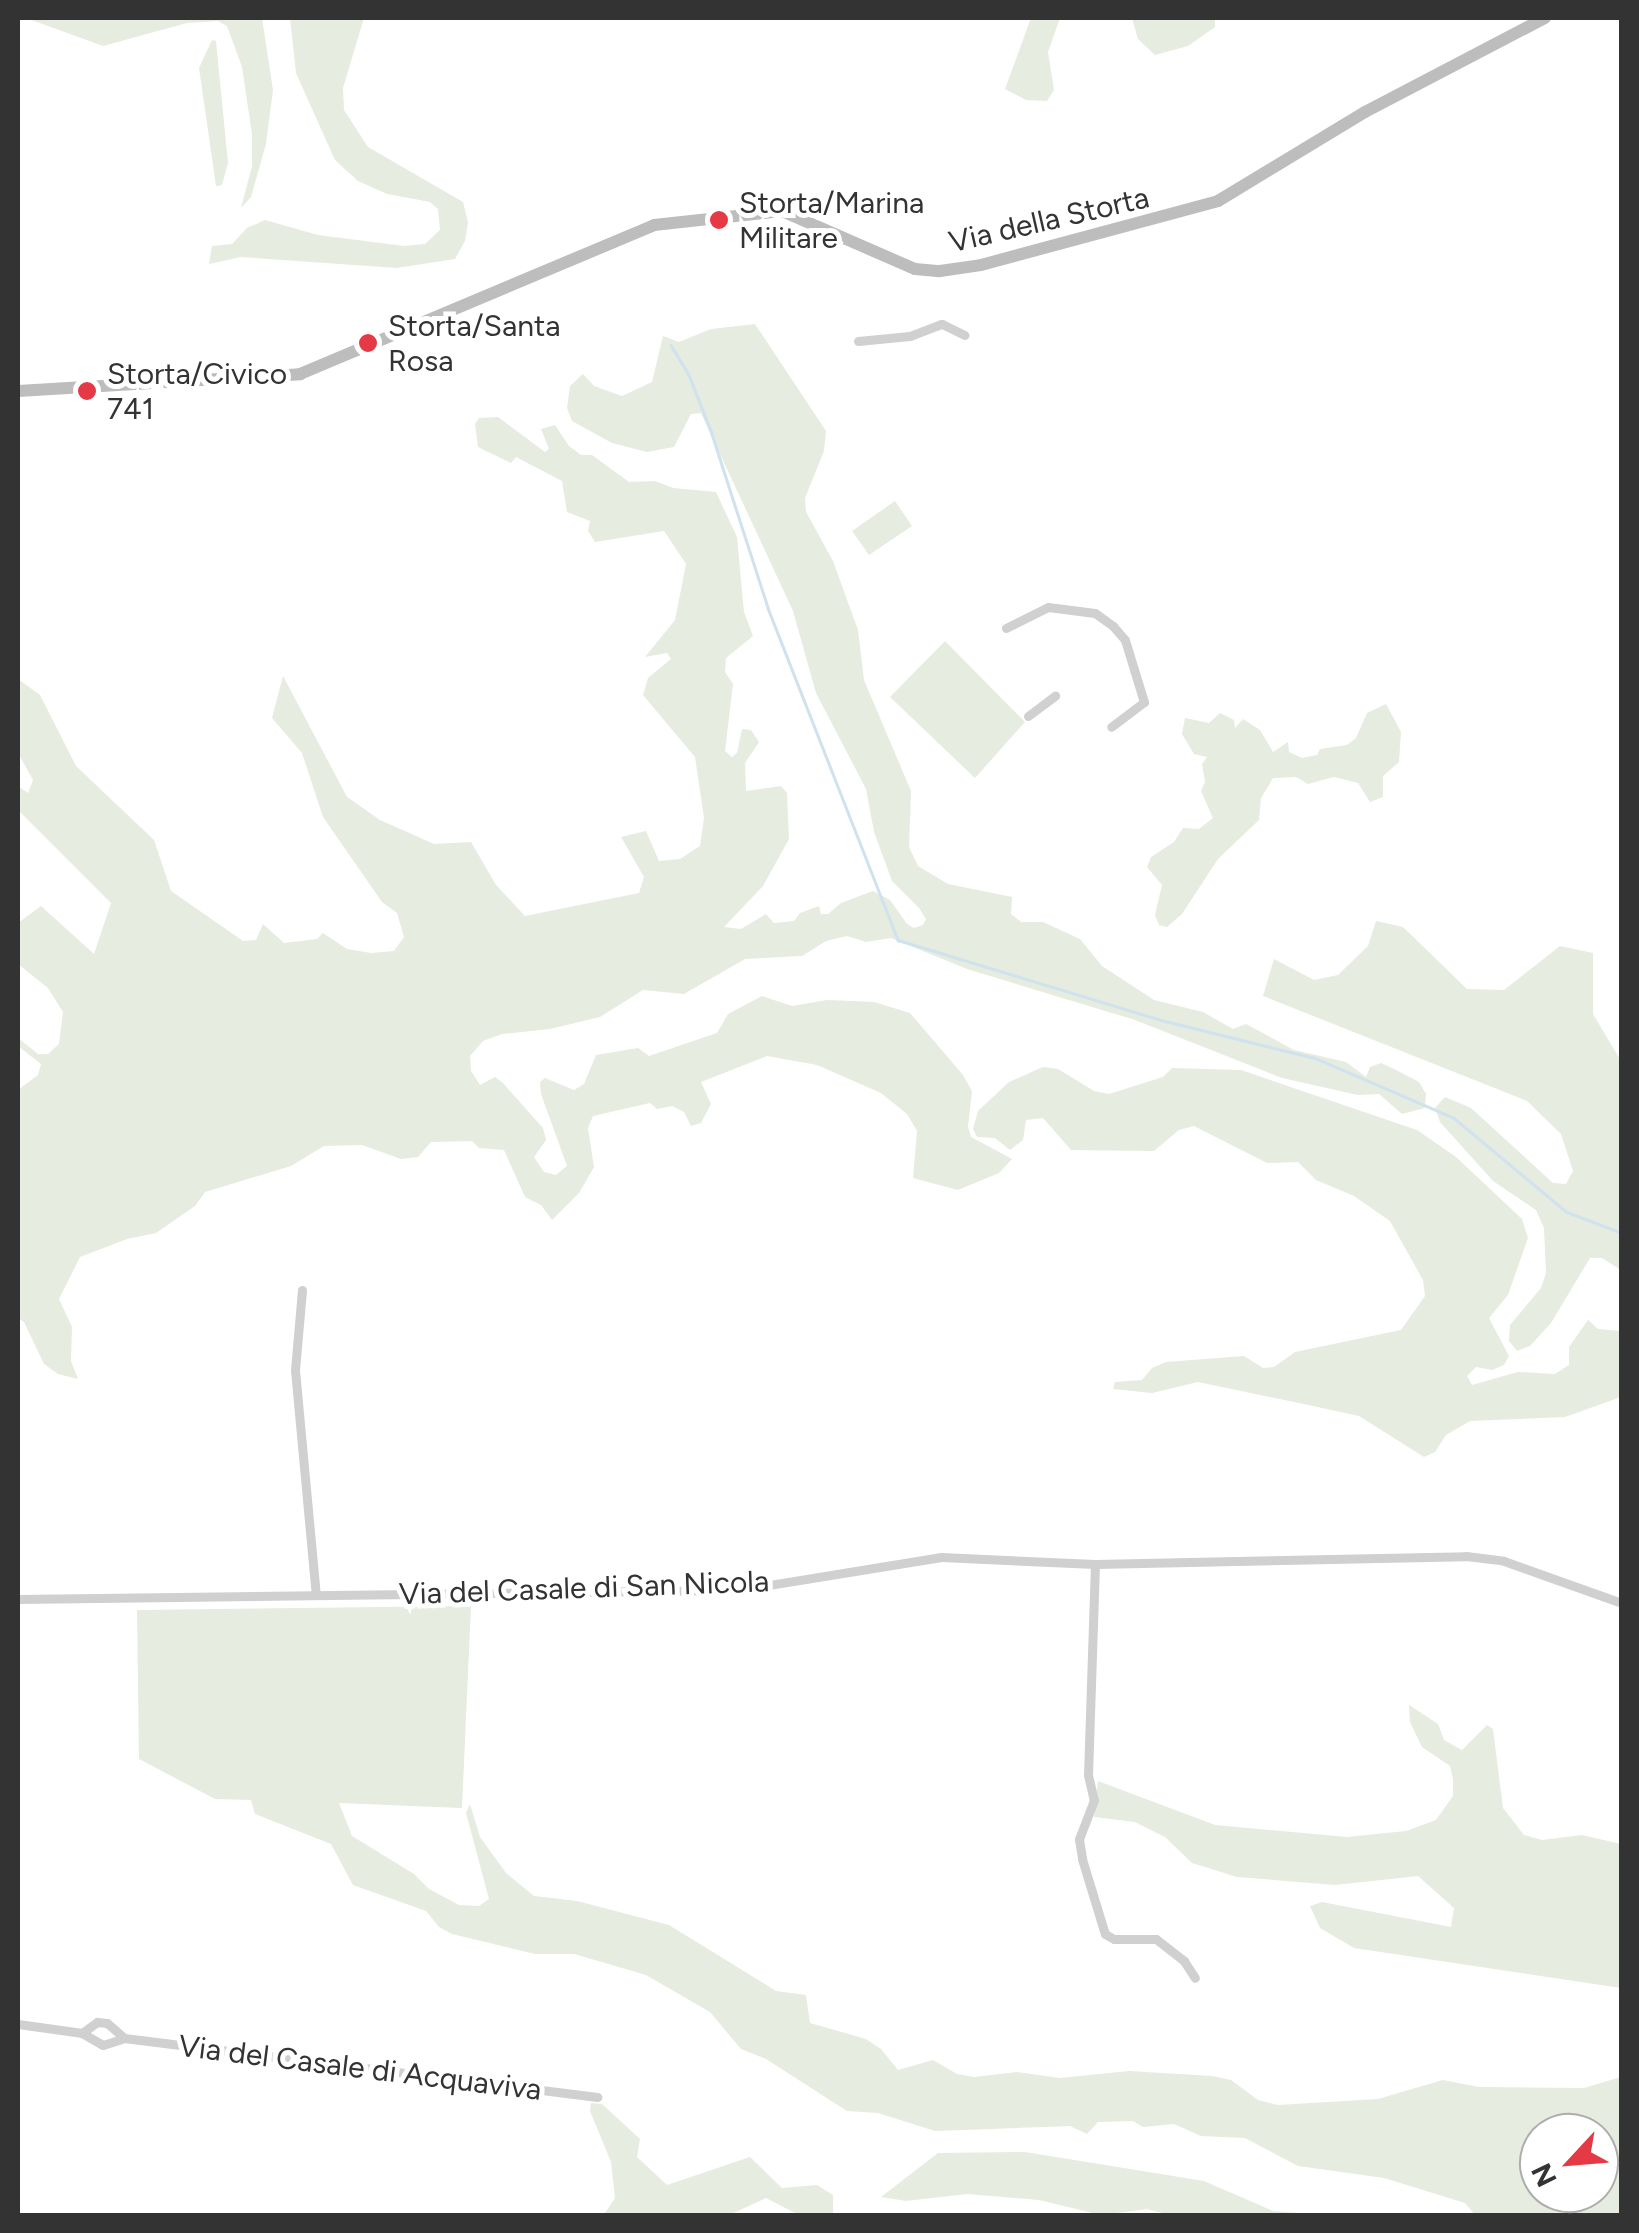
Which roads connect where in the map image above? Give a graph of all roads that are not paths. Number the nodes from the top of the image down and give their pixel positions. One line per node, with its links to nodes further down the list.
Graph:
1 (1546, 18): 4 (main road, Via della Storta)
2 (966, 335): 3 (street)
3 (858, 341)
4 (18, 391)
5 (1006, 628): 8 (street)
6 (1055, 696): 7 (street)
7 (1028, 716)
8 (1111, 727)
9 (302, 1290): 11 (street)
10 (1095, 1564): 11 (street, Via del Casale di San Nicola); 13 (street, Via del Casale di San Nicola); 14 (street)
11 (316, 1595): 12 (street, Via del Casale di San Nicola)
12 (18, 1599)
13 (1622, 1603)
14 (1195, 1978)
15 (18, 2024): 16 (street, Via del Casale di Acquaviva)
16 (82, 2032): 17 (street, Via del Casale di Acquaviva); 17 (street, Via del Casale di Acquaviva)
17 (124, 2038): 18 (street, Via del Casale di Acquaviva)
18 (596, 2097)

